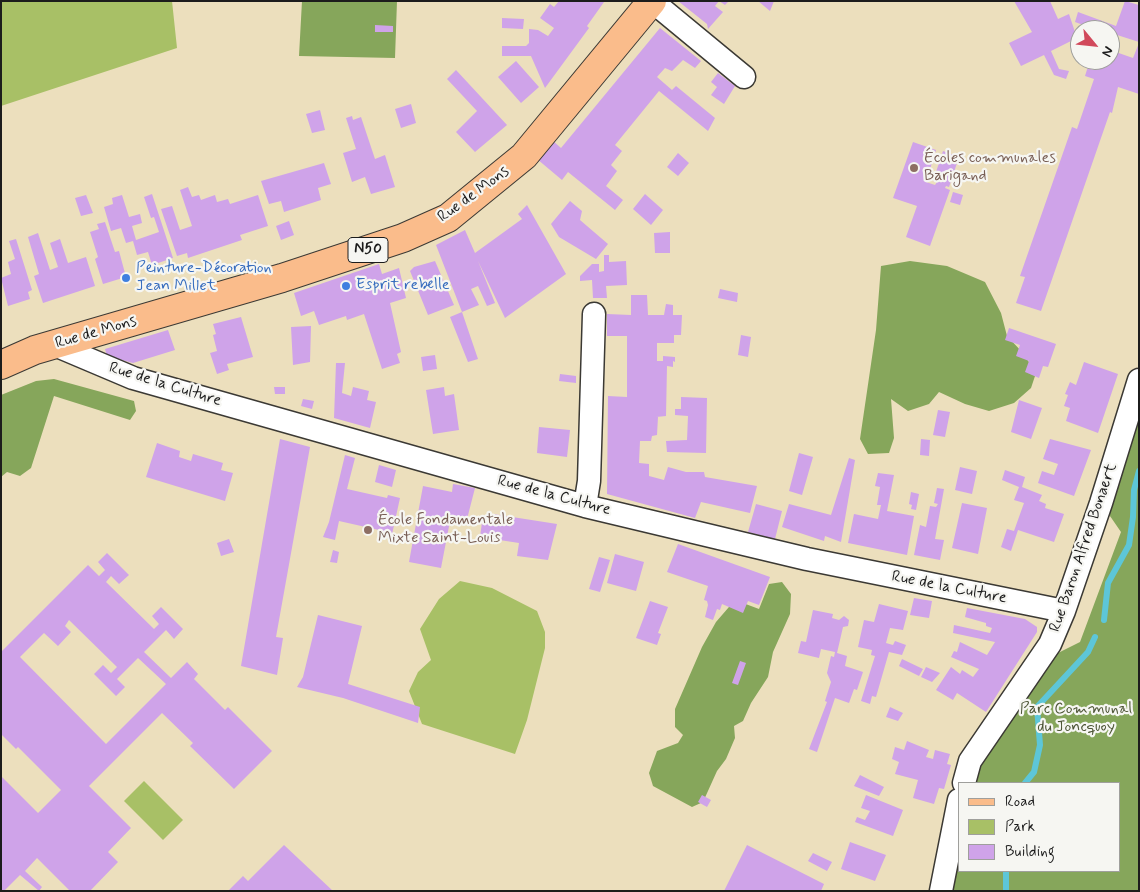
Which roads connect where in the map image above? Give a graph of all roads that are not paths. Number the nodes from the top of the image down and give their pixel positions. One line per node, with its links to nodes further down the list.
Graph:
1 (652, 1): 2 (street); 4 (main road, Rue de Mons / N50)
2 (744, 77)
3 (594, 314): 7 (street)
4 (55, 345): 5 (main road, Rue de Mons / N50); 7 (street, Rue de la Culture)
5 (1, 365)
6 (1139, 380): 8 (street, Rue Baron Alfred Bonaert)
7 (585, 506): 8 (street, Rue de la Culture)
8 (1064, 611): 9 (street, Rue Baron Alfred Bonaert)
9 (964, 782)
10 (958, 805): 11 (street)
11 (941, 891)

